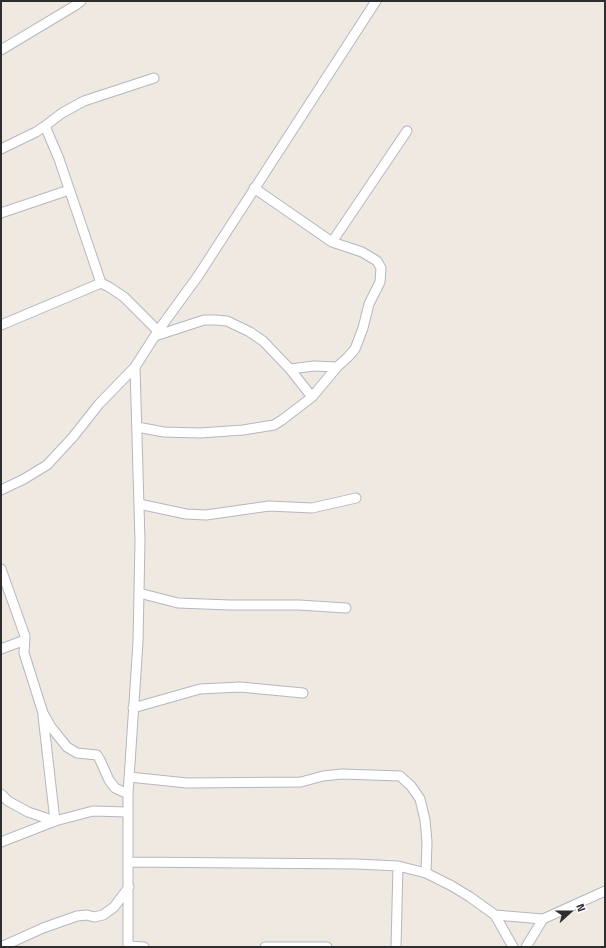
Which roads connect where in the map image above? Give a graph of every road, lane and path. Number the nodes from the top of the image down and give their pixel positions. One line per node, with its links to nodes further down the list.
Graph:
1 (81, 1): 3 (street)
2 (376, 1): 8 (street)
3 (1, 50)
4 (154, 78): 5 (street)
5 (45, 126): 7 (street); 9 (street)
6 (407, 131): 11 (street)
7 (1, 149)
8 (254, 188): 11 (street); 14 (street)
9 (69, 190): 10 (street); 12 (street)
10 (1, 213)
11 (332, 242): 16 (street)
12 (101, 283): 13 (street); 14 (street)
13 (1, 325)
14 (157, 333): 15 (street); 17 (street)
15 (135, 367): 19 (street); 20 (street)
16 (337, 367): 17 (street); 18 (street)
17 (290, 369): 18 (street)
18 (312, 397): 19 (street)
19 (137, 427): 22 (street)
20 (1, 490)
21 (356, 498): 22 (street)
22 (139, 504): 24 (street)
23 (1, 569): 26 (street)
24 (139, 593): 25 (street); 29 (street)
25 (346, 608)
26 (25, 640): 27 (street); 30 (street)
27 (1, 650)
28 (303, 693): 29 (street)
29 (132, 708): 31 (street)
30 (43, 713): 33 (street); 35 (street)
31 (129, 777): 33 (street); 39 (street)
32 (1, 794): 35 (street)
33 (128, 794): 34 (street)
34 (127, 812): 35 (street); 37 (street)
35 (55, 821): 36 (street)
36 (1, 842)
37 (129, 862): 38 (street); 40 (street)
38 (398, 866): 39 (street); 49 (street)
39 (426, 873): 42 (street)
40 (129, 887): 44 (street); 45 (street)
41 (605, 891): 43 (street)
42 (495, 915): 43 (street); 50 (street)
43 (544, 919): 51 (street)
44 (128, 946): 46 (street)
45 (1, 947)
46 (144, 947)
47 (266, 947): 48 (street)
48 (327, 947)
49 (396, 947)
50 (513, 947)
51 (526, 947)

